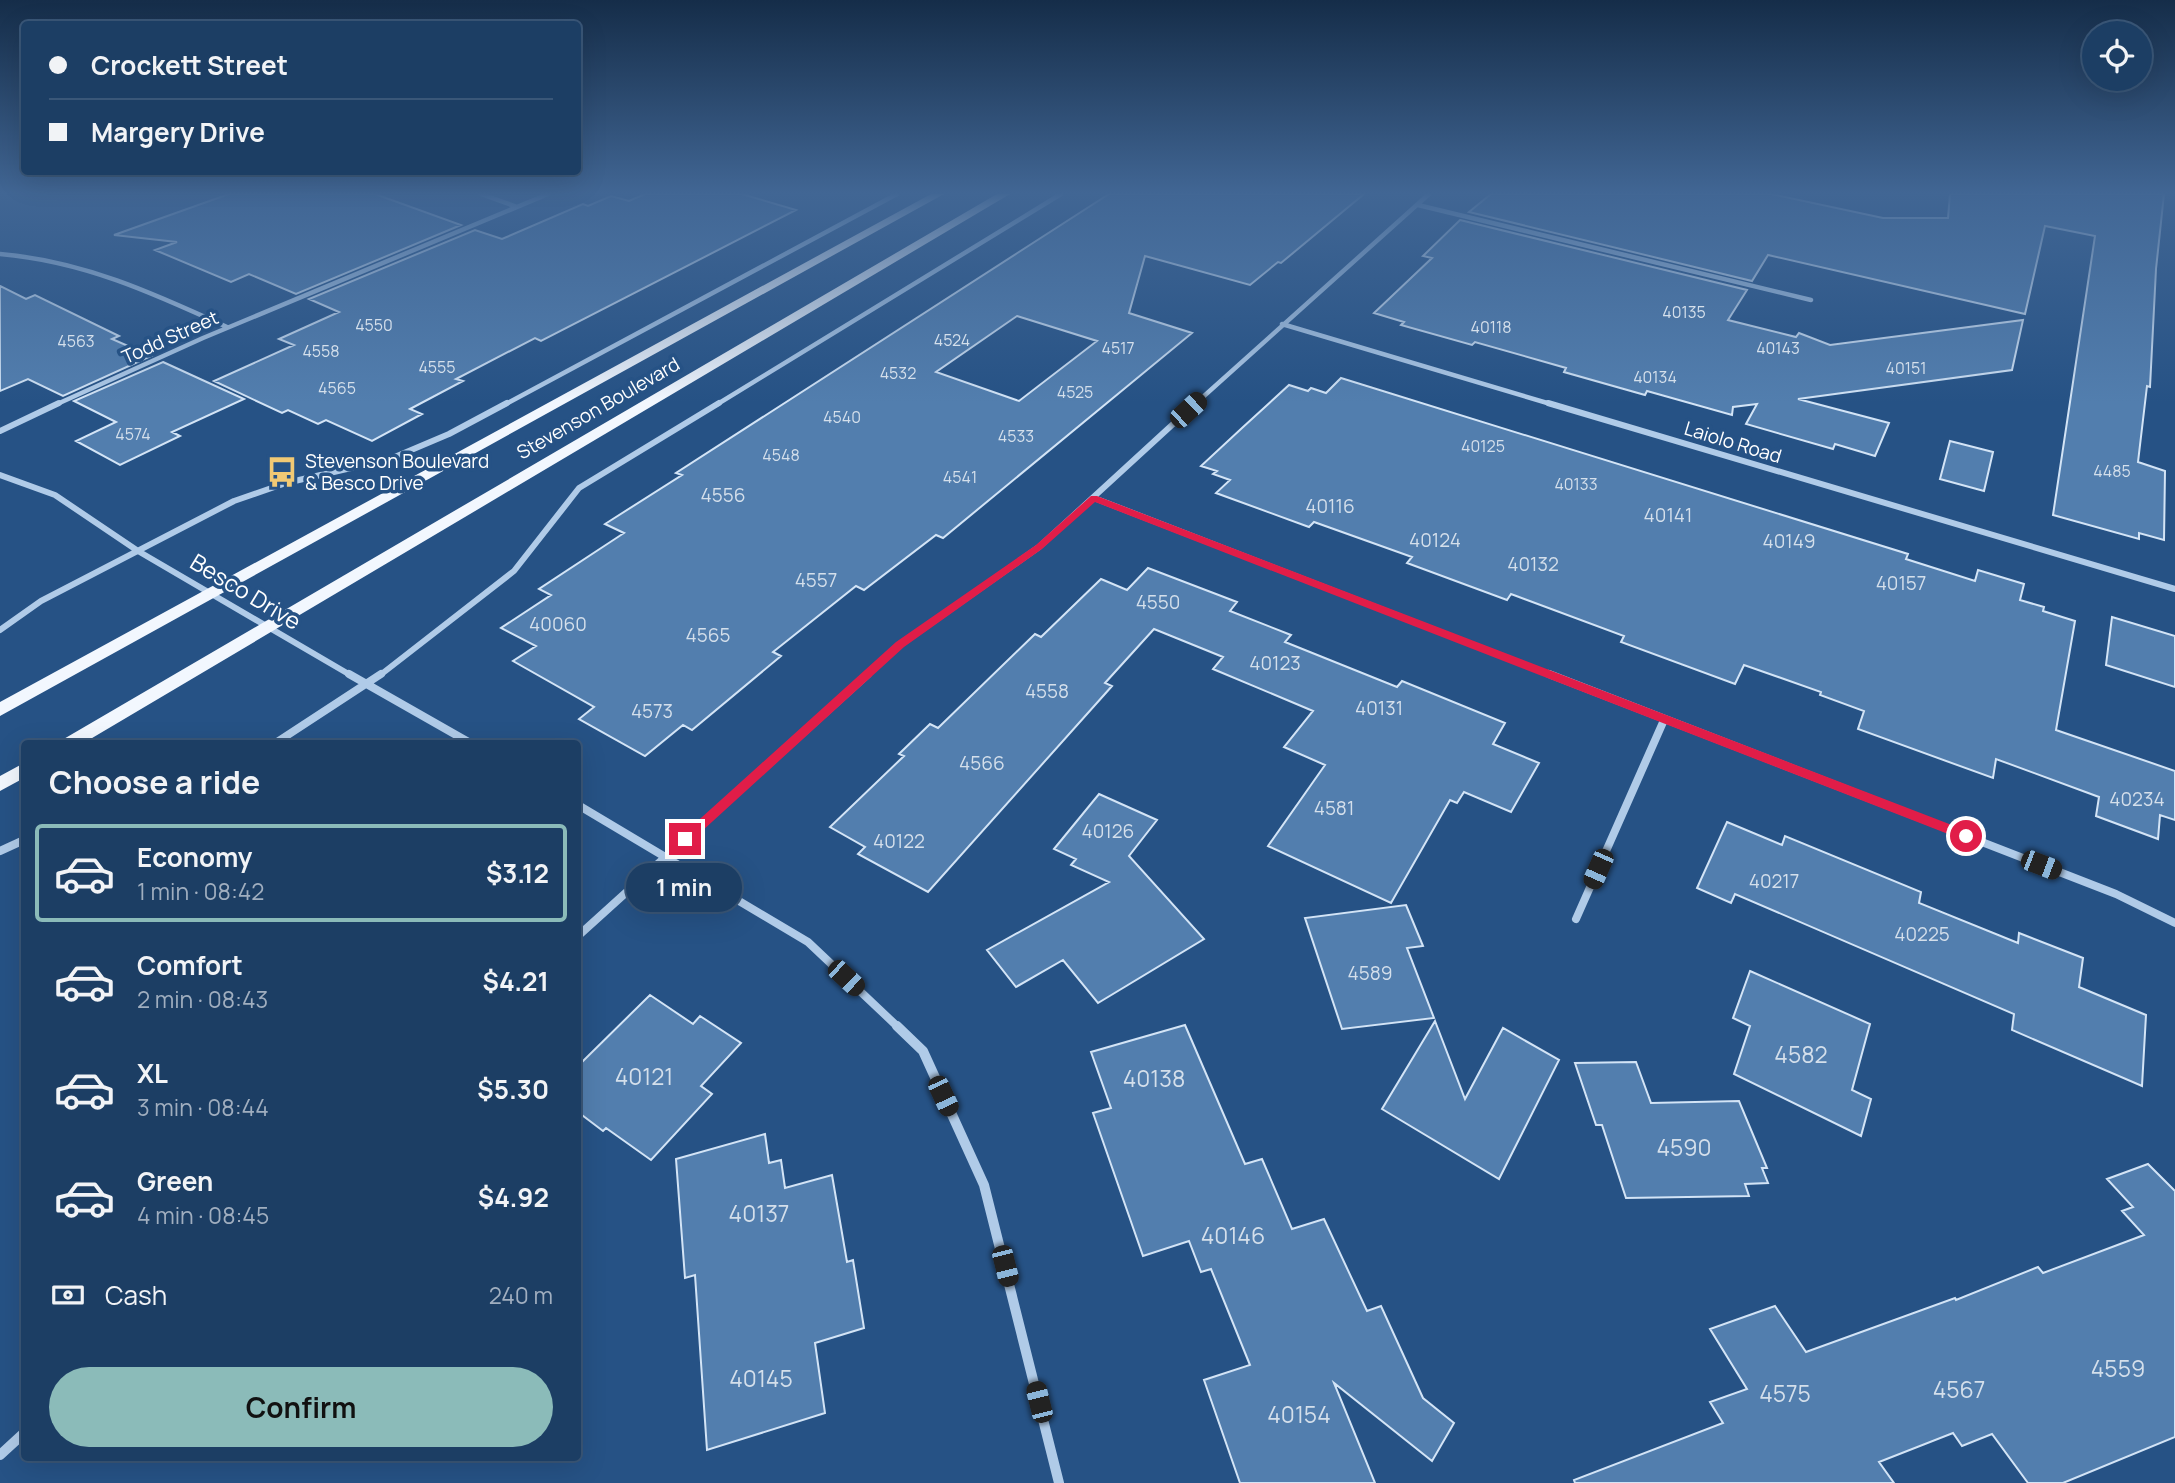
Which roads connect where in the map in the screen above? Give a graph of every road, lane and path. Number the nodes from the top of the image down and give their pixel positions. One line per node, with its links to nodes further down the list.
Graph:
1 (71, 263): 11 (street)
2 (382, 263): 11 (street, Todd Street)
3 (768, 263): 15 (street, Stevenson Boulevard)
4 (812, 263): 17 (main road, Stevenson Boulevard)
5 (887, 263): 18 (main road, Stevenson Boulevard)
6 (948, 263): 20 (street)
7 (1351, 263): 10 (street)
8 (1659, 263): 9 (street)
9 (1811, 300)
10 (1282, 324): 14 (street); 16 (street, Laiolo Road)
11 (227, 327): 12 (street, Todd Street)
12 (0, 431)
13 (0, 475): 15 (street, Besco Drive)
14 (1094, 498): 22 (street); 31 (street)
15 (138, 551): 17 (street, Besco Drive); 19 (street, Stevenson Boulevard)
16 (2175, 589)
17 (211, 592): 18 (street, Besco Drive); 21 (main road, Stevenson Boulevard)
18 (266, 627): 20 (street, Besco Drive); 23 (main road, Stevenson Boulevard)
19 (0, 630)
20 (369, 684): 24 (street); 25 (street, Besco Drive)
21 (0, 710)
22 (1664, 720): 32 (street); 33 (street)
23 (75, 740)
24 (280, 740)
25 (465, 740)
26 (21, 771): 27 (main road)
27 (0, 784)
28 (581, 807): 31 (street)
29 (21, 841): 30 (street)
30 (0, 851)
31 (666, 857): 34 (street); 37 (street)
32 (1576, 919)
33 (2175, 923)
34 (581, 933)
35 (21, 1436): 36 (street)
36 (0, 1455)
37 (1059, 1483)

